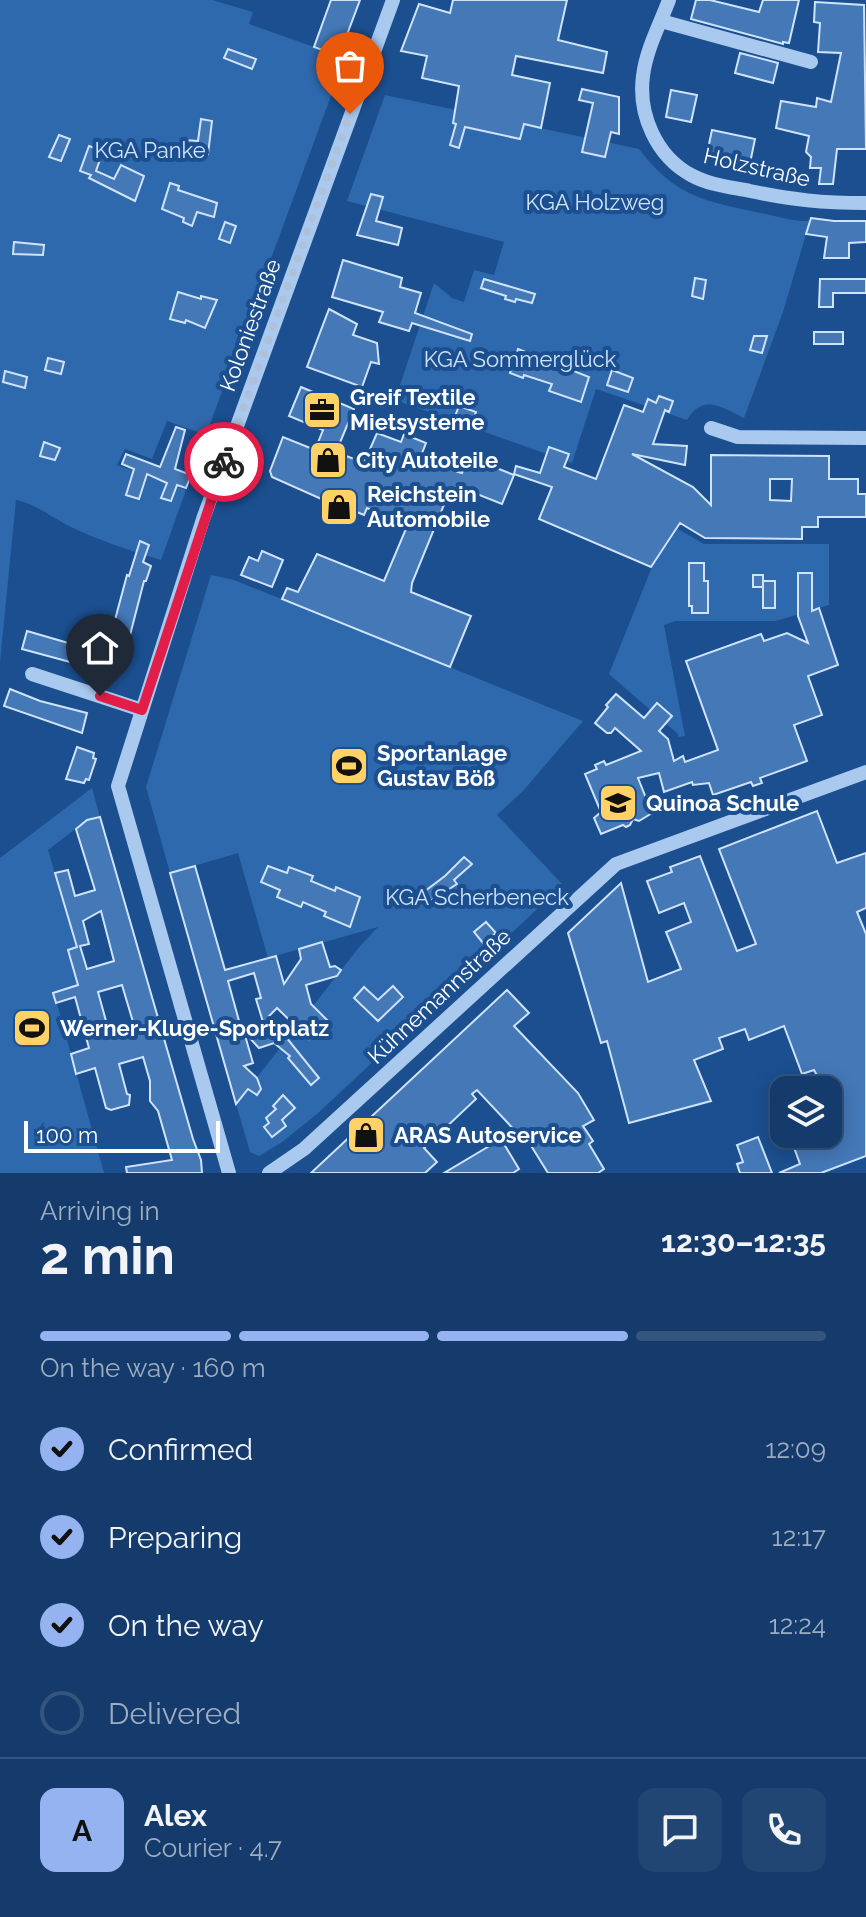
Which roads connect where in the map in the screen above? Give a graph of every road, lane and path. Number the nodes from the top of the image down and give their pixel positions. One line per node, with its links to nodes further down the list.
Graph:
1 (393, 0): 9 (street, Koloniestraße)
2 (669, 0): 3 (street, Holzstraße)
3 (661, 21): 4 (street); 5 (street, Holzstraße)
4 (811, 62)
5 (866, 203)
6 (711, 428): 7 (street)
7 (866, 438)
8 (32, 674): 9 (street)
9 (142, 710): 11 (street, Koloniestraße)
10 (866, 772): 12 (street, Kühnemannstraße)
11 (229, 1173)
12 (269, 1173)

